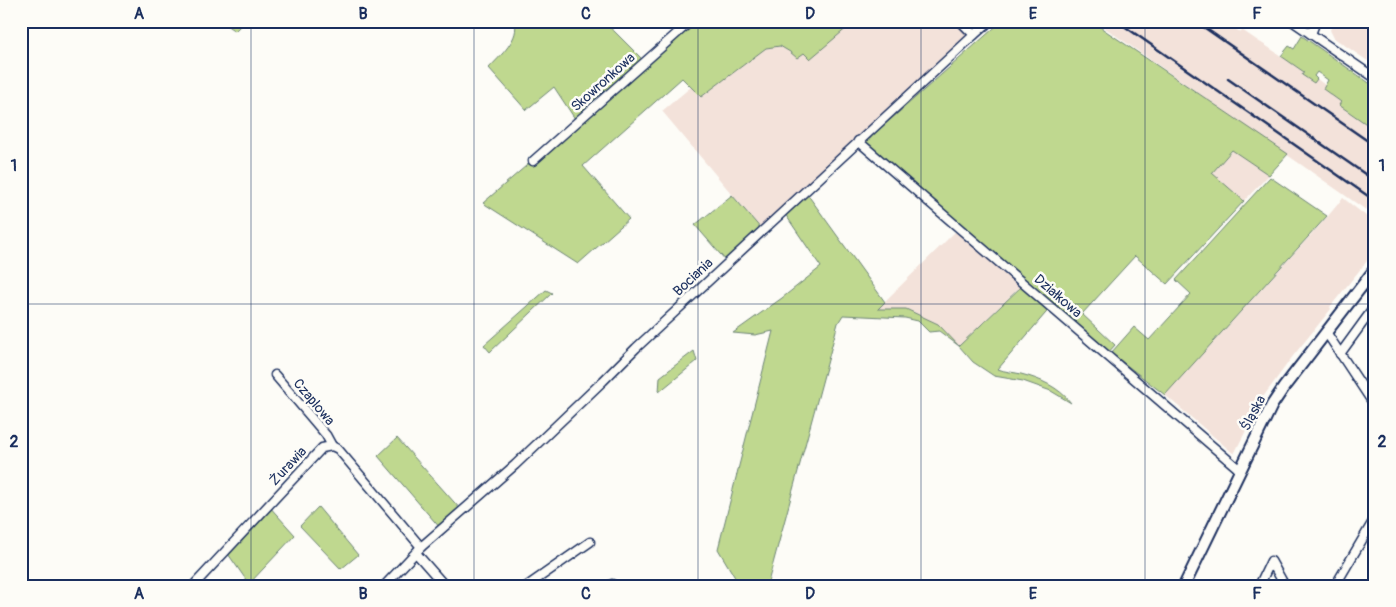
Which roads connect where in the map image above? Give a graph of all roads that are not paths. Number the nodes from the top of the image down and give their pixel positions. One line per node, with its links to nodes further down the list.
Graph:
1 (691, 21): 10 (street, Skowronkowa)
2 (960, 21): 7 (street)
3 (990, 21): 7 (street, Bociania)
4 (1292, 21): 6 (street)
5 (1316, 21): 6 (street)
6 (1311, 34): 8 (street)
7 (974, 35): 9 (street, Bociania)
8 (1375, 78)
9 (858, 142): 18 (street, Działkowa); 21 (street, Bociania)
10 (533, 161)
11 (1375, 270): 13 (street, Śląska)
12 (1375, 306): 14 (street)
13 (1326, 332): 14 (street); 18 (street, Śląska)
14 (1340, 354): 16 (street)
15 (275, 375): 17 (street, Czaplowa)
16 (1375, 406)
17 (332, 446): 21 (street); 22 (street, Żurawia)
18 (1240, 470): 26 (street, Śląska)
19 (1375, 518): 29 (street)
20 (590, 542): 25 (street)
21 (418, 550): 23 (street, Bociania); 24 (street)
22 (194, 586)
23 (384, 586)
24 (445, 586)
25 (527, 586)
26 (1184, 586)
27 (1259, 586): 28 (street)
28 (1285, 586)
29 (1335, 586)

